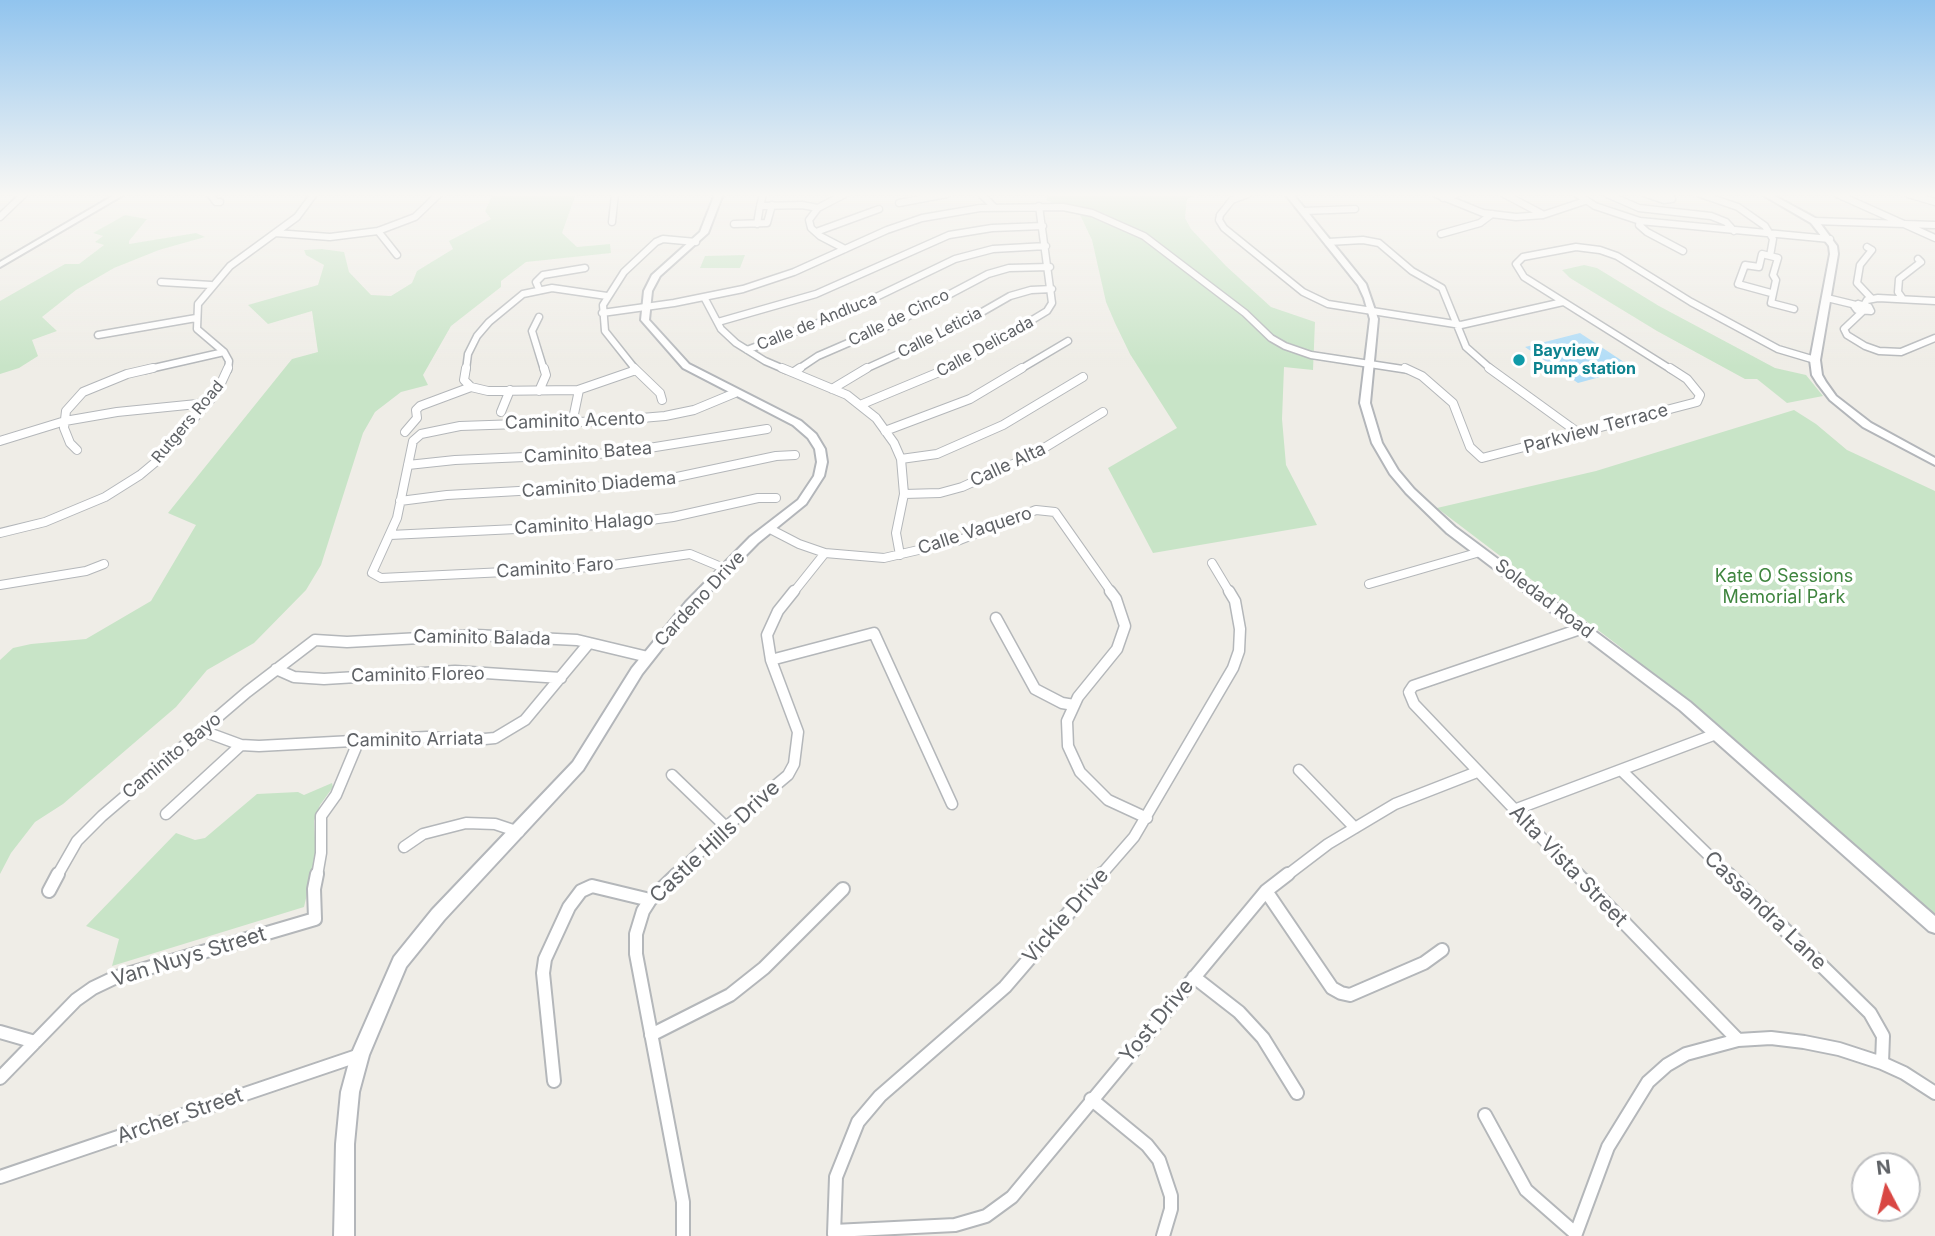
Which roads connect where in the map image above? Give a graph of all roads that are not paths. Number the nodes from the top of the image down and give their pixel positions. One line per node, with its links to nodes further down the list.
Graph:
1 (23, 252): 24 (street)
2 (250, 252): 28 (street)
3 (394, 252): 20 (street)
4 (646, 252): 32 (street)
5 (684, 252): 39 (street)
6 (839, 252): 33 (street)
7 (908, 252): 46 (street)
8 (983, 252): 51 (street, Calle de Andluca)
9 (1047, 252): 25 (street)
10 (1165, 252): 54 (street)
11 (1253, 252): 43 (street)
12 (1336, 252): 43 (street, Soledad Road)
13 (1390, 252): 47 (street)
14 (1551, 252): 38 (street)
15 (1605, 252): 53 (street)
16 (1771, 252): 21 (street)
17 (1780, 252): 22 (street)
18 (1833, 252): 36 (street)
19 (1870, 252): 34 (street)
20 (397, 255)
21 (1770, 256): 22 (street); 31 (street)
22 (1778, 258): 31 (street)
23 (1918, 260): 35 (street)
24 (0, 265)
25 (1049, 267): 30 (street); 56 (street, Calle de Cinco)
26 (585, 268): 29 (street)
27 (161, 282): 28 (street)
28 (211, 285): 44 (street)
29 (539, 289): 32 (street); 58 (street)
30 (1052, 289): 59 (street, Calle Leticia); 66 (street, Calle Delicada)
31 (1771, 293): 41 (street)
32 (607, 296): 42 (street)
33 (704, 297): 39 (street); 46 (street)
34 (1872, 299): 35 (street); 40 (street)
35 (1903, 299): 37 (street)
36 (1827, 300): 40 (street); 53 (street)
37 (1935, 301)
38 (1563, 302): 47 (street); 74 (street, Parkview Terrace)
39 (645, 306): 42 (street); 63 (street, Cardeno Drive)
40 (1859, 307): 49 (street)
41 (1794, 309)
42 (602, 313): 55 (street)
43 (1373, 313): 47 (street); 54 (street, Soledad Road)
44 (196, 317): 48 (street); 52 (street)
45 (539, 317): 62 (street)
46 (718, 321): 51 (street)
47 (1457, 324): 74 (street)
48 (97, 335)
49 (1935, 338)
50 (1068, 341): 72 (street)
51 (747, 351): 56 (street)
52 (224, 352): 65 (street, Rutgers Road); 70 (street)
53 (1815, 360): 79 (street); 79 (street)
54 (1369, 365): 74 (street, Parkview Terrace); 87 (street, Soledad Road)
55 (636, 370): 61 (street); 64 (street)
56 (794, 373): 59 (street)
57 (1083, 377): 78 (street)
58 (471, 387): 60 (street); 73 (street)
59 (832, 388): 66 (street)
60 (510, 390): 62 (street); 67 (street)
61 (579, 390): 62 (street); 69 (street)
62 (539, 391)
63 (735, 393): 80 (street, Caminito Acento); 84 (street, Cardeno Drive)
64 (662, 400)
65 (207, 403): 70 (street); 85 (street, Rutgers Road)
66 (860, 405): 72 (street)
67 (501, 412)
68 (1103, 412): 81 (street, Calle Alta)
69 (574, 414)
70 (65, 421): 75 (street); 76 (street)
71 (767, 429): 80 (street, Caminito Batea)
72 (885, 430): 78 (street)
73 (405, 432)
74 (1580, 434)
75 (0, 441)
76 (77, 450)
77 (795, 455): 83 (street, Caminito Diadema)
78 (901, 459): 81 (street)
79 (1935, 460)
80 (408, 465): 83 (street)
81 (904, 494): 89 (street)
82 (776, 498): 86 (street, Caminito Halago)
83 (400, 501): 86 (street)
84 (770, 528): 88 (street, Calle Vaquero); 92 (street, Cardeno Drive)
85 (0, 533)
86 (390, 535): 92 (street, Caminito Faro)
87 (1480, 552): 93 (street); 96 (street, Soledad Road)
88 (825, 553): 89 (street, Calle Vaquero); 100 (street, Castle Hills Drive)
89 (900, 555): 103 (street, Calle Vaquero)
90 (1212, 563): 115 (street, Vickie Drive)
91 (104, 564): 94 (street)
92 (726, 569): 99 (street, Cardeno Drive)
93 (1369, 584)
94 (0, 585)
95 (996, 618): 103 (street)
96 (1583, 628): 105 (street, Soledad Road); 110 (street, Alta Vista Street)
97 (316, 640): 98 (street, Caminito Balada); 101 (street, Caminito Bayo)
98 (589, 643): 99 (street, Caminito Balada); 102 (street, Caminito Arriata)
99 (648, 656): 118 (street, Cardeno Drive)
100 (771, 660): 112 (street); 116 (street, Castle Hills Drive)
101 (276, 669): 102 (street, Caminito Floreo); 104 (street, Caminito Bayo)
102 (561, 678): 106 (street, Caminito Arriata)
103 (1074, 705): 115 (street)
104 (203, 731): 107 (street, Caminito Arriata); 121 (street, Caminito Bayo)
105 (1716, 734): 109 (street); 124 (street, Soledad Road)
106 (359, 740): 107 (street, Caminito Arriata); 130 (street, Van Nuys Street)
107 (241, 745): 114 (street)
108 (1299, 770): 117 (street)
109 (1621, 770): 113 (street); 132 (street, Cassandra Lane)
110 (1477, 772): 113 (street, Alta Vista Street); 117 (street, Yost Drive)
111 (672, 775): 116 (street)
112 (953, 804)
113 (1514, 810): 129 (street, Alta Vista Street)
114 (166, 814)
115 (1147, 818): 140 (street, Vickie Drive)
116 (726, 827): 123 (street, Castle Hills Drive)
117 (1355, 828): 122 (street, Yost Drive)
118 (519, 832): 119 (street); 131 (street, Cardeno Drive)
119 (404, 847)
120 (843, 889): 128 (street)
121 (49, 891)
122 (1266, 891): 125 (street); 126 (street, Yost Drive)
123 (650, 900): 128 (street, Castle Hills Drive); 134 (street)
124 (1935, 926)
125 (1442, 950)
126 (1194, 977): 135 (street); 137 (street, Yost Drive)
127 (0, 1032): 130 (street)
128 (651, 1035): 143 (street, Castle Hills Drive)
129 (1738, 1041): 132 (street); 141 (street)
130 (35, 1042): 133 (street, Van Nuys Street)
131 (360, 1055): 139 (street, Archer Street); 142 (street, Cardeno Drive)
132 (1882, 1063): 136 (street)
133 (0, 1077)
134 (554, 1081)
135 (1297, 1093)
136 (1935, 1093)
137 (1091, 1099): 140 (street, Yost Drive); 144 (street)
138 (1485, 1115): 141 (street)
139 (0, 1177)
140 (834, 1233)
141 (1575, 1234)
142 (344, 1236)
143 (683, 1236)
144 (1163, 1236)

